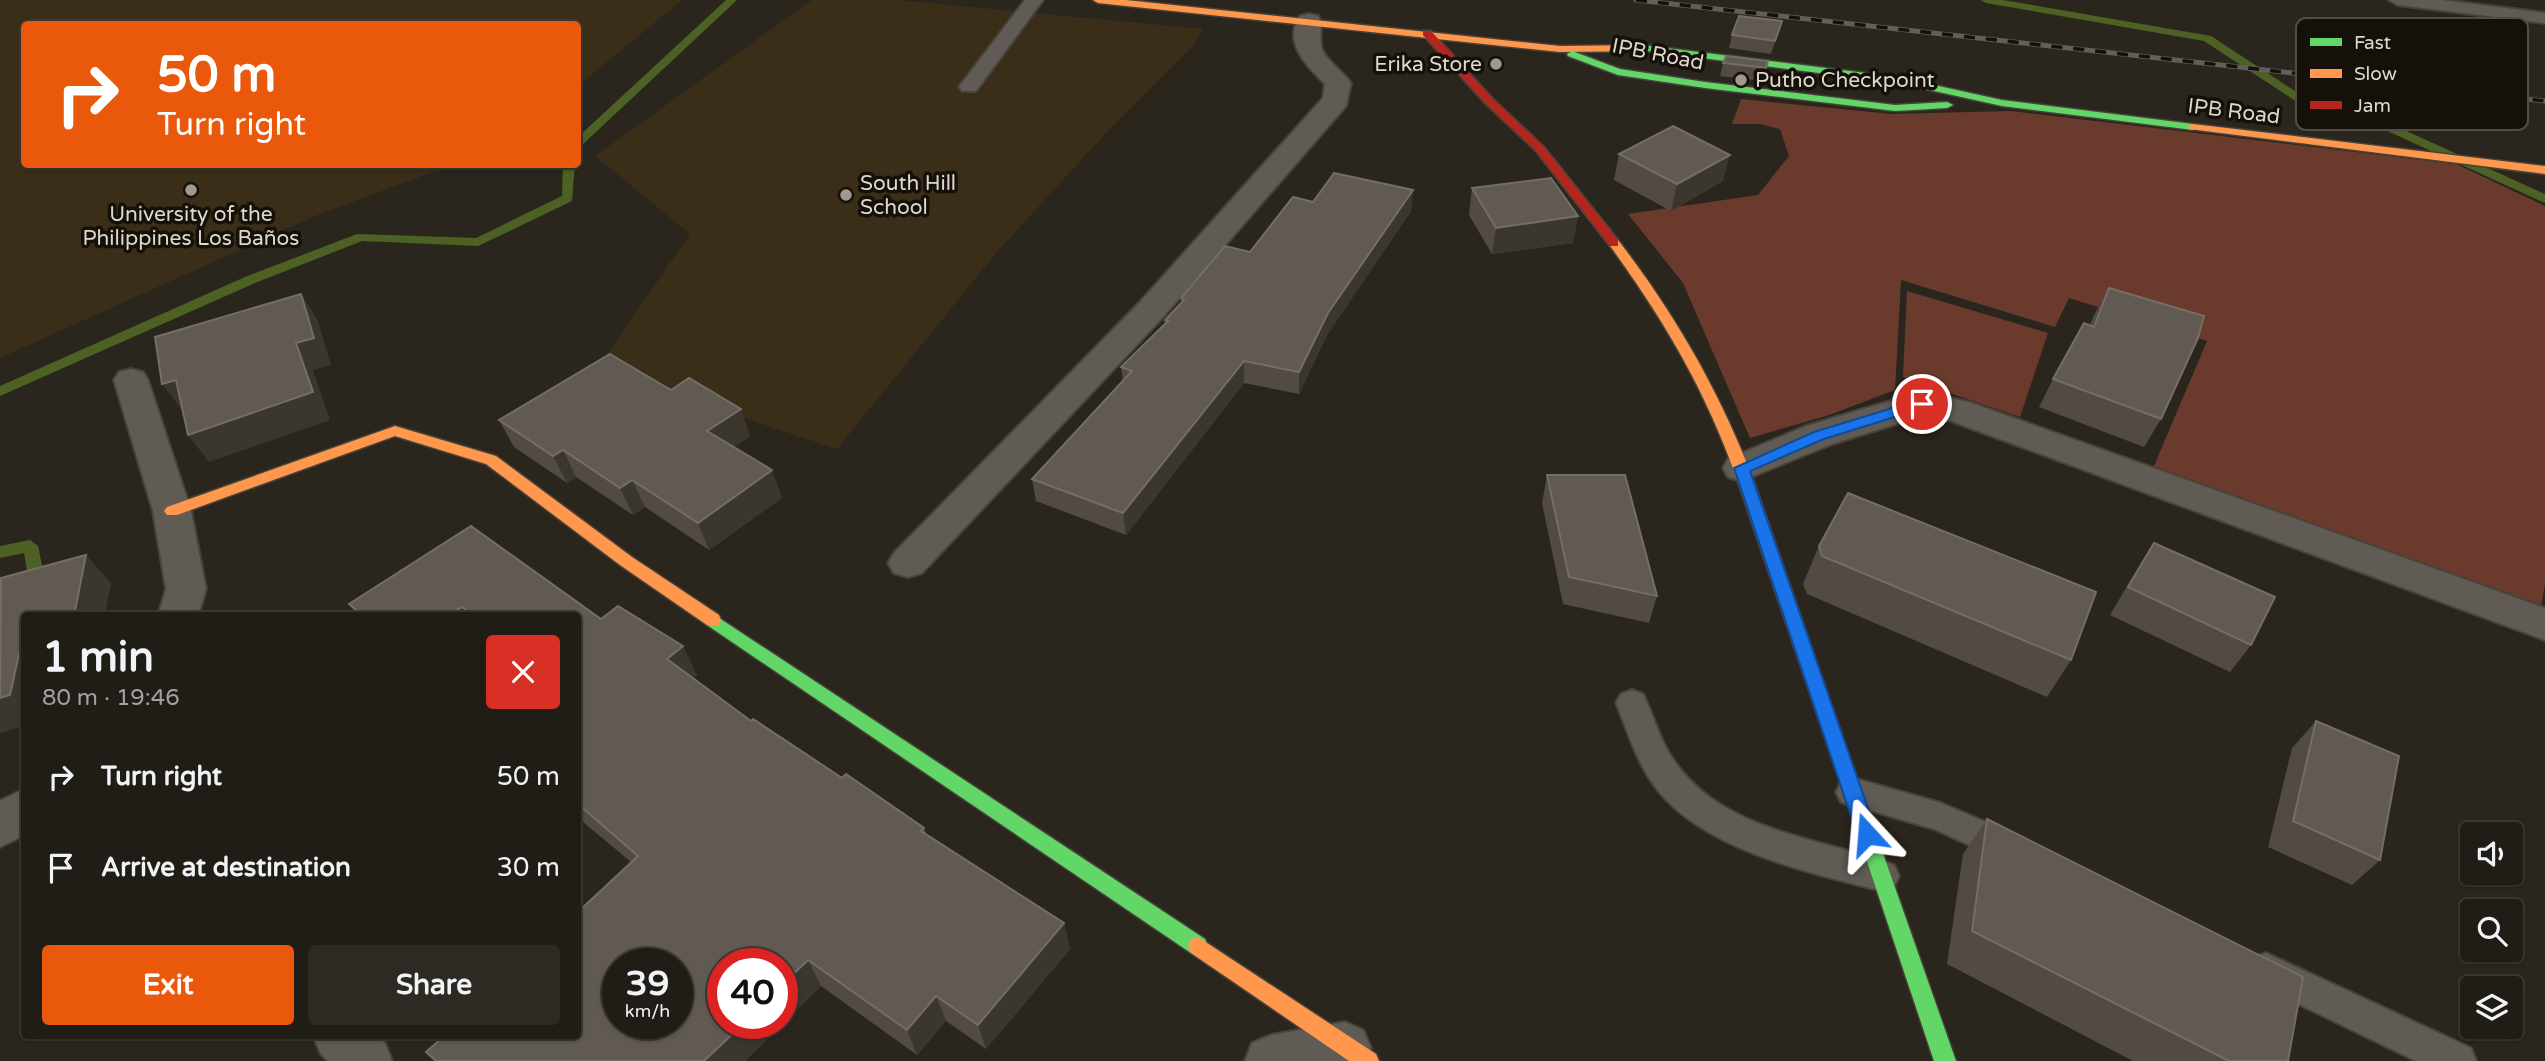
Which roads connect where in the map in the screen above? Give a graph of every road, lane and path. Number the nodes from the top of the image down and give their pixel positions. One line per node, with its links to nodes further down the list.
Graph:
1 (1034, 0): 8 (lane)
2 (1098, 0): 5 (street, IPB Road)
3 (2398, 0): 4 (lane)
4 (2545, 18)
5 (1309, 21): 6 (street, IPB Road); 14 (street)
6 (1427, 33): 7 (street, IPB Road); 12 (street)
7 (1560, 49): 9 (street, IPB Road); 9 (street, IPB Road)
8 (970, 87)
9 (2002, 103): 10 (street, IPB Road)
10 (2545, 170)
11 (131, 380): 13 (street)
12 (1741, 468): 16 (street); 18 (street)
13 (172, 511): 15 (street); 25 (street)
14 (908, 563)
15 (179, 612)
16 (2545, 624)
17 (1632, 703): 22 (lane)
18 (1853, 792): 21 (lane); 22 (street)
19 (21, 811): 20 (street)
20 (0, 827)
21 (2045, 864)
22 (1882, 876): 28 (street)
23 (2232, 953): 29 (lane)
24 (342, 1039): 26 (street)
25 (1356, 1054): 27 (street)
26 (366, 1061)
27 (1271, 1061)
28 (1945, 1061)
29 (2457, 1061)

